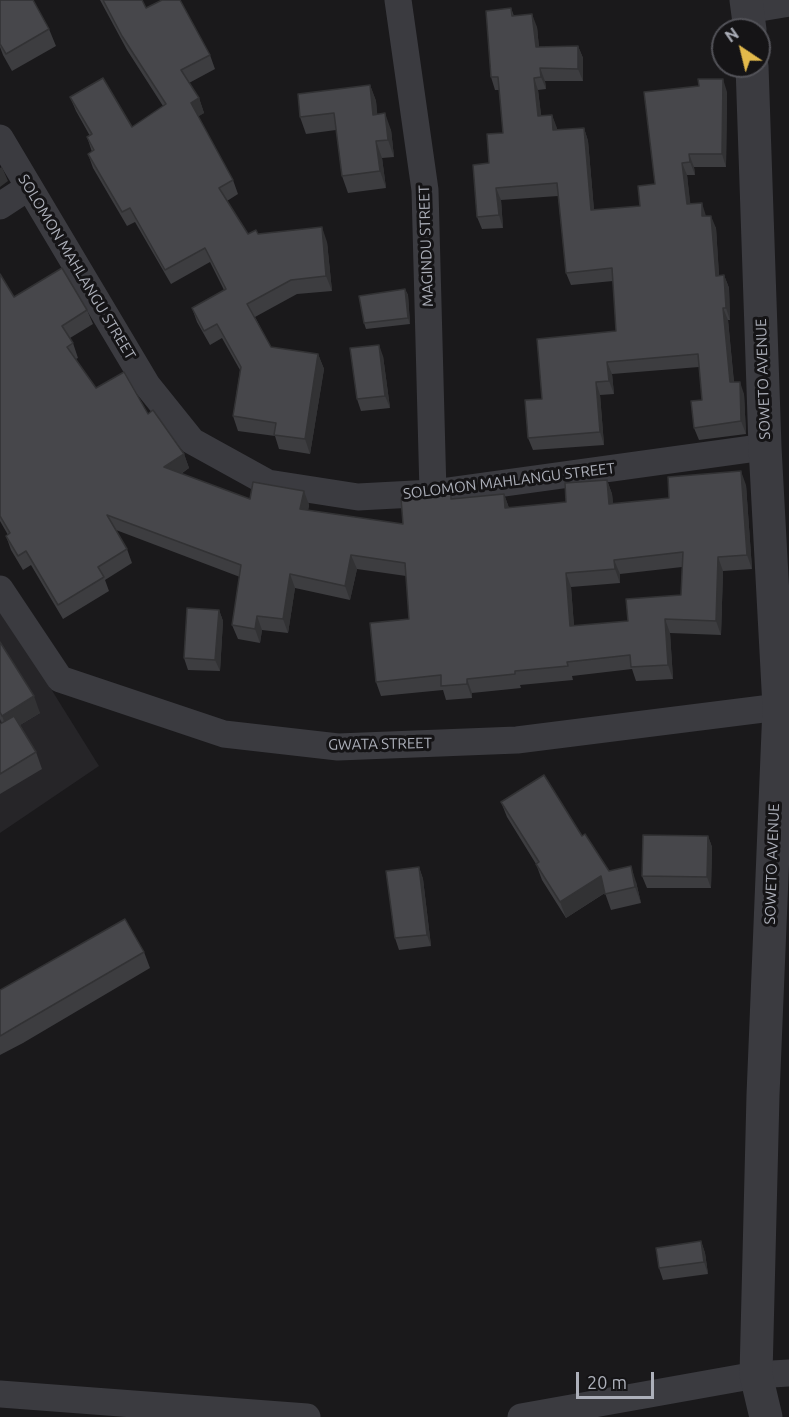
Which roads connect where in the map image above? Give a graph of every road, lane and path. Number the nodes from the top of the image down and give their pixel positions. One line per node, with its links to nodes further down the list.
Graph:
1 (398, 0): 9 (street, MAGINDU STREET)
2 (789, 3): 3 (street)
3 (748, 13)
4 (753, 78): 8 (street, SOWETO AVENUE)
5 (0, 138): 6 (street, SOLOMON MAHLANGU STREET)
6 (29, 187): 7 (street); 9 (street, SOLOMON MAHLANGU STREET)
7 (0, 206)
8 (765, 447): 9 (street, SOLOMON MAHLANGU STREET); 11 (street, SOWETO AVENUE)
9 (433, 493)
10 (0, 589): 11 (street, GWATA STREET)
11 (784, 707): 13 (street, SOWETO AVENUE)
12 (789, 1373): 13 (street)
13 (756, 1375): 16 (street); 17 (street, SOWETO AVENUE)
14 (0, 1394): 15 (street)
15 (307, 1417)
16 (521, 1417)
17 (766, 1417)

